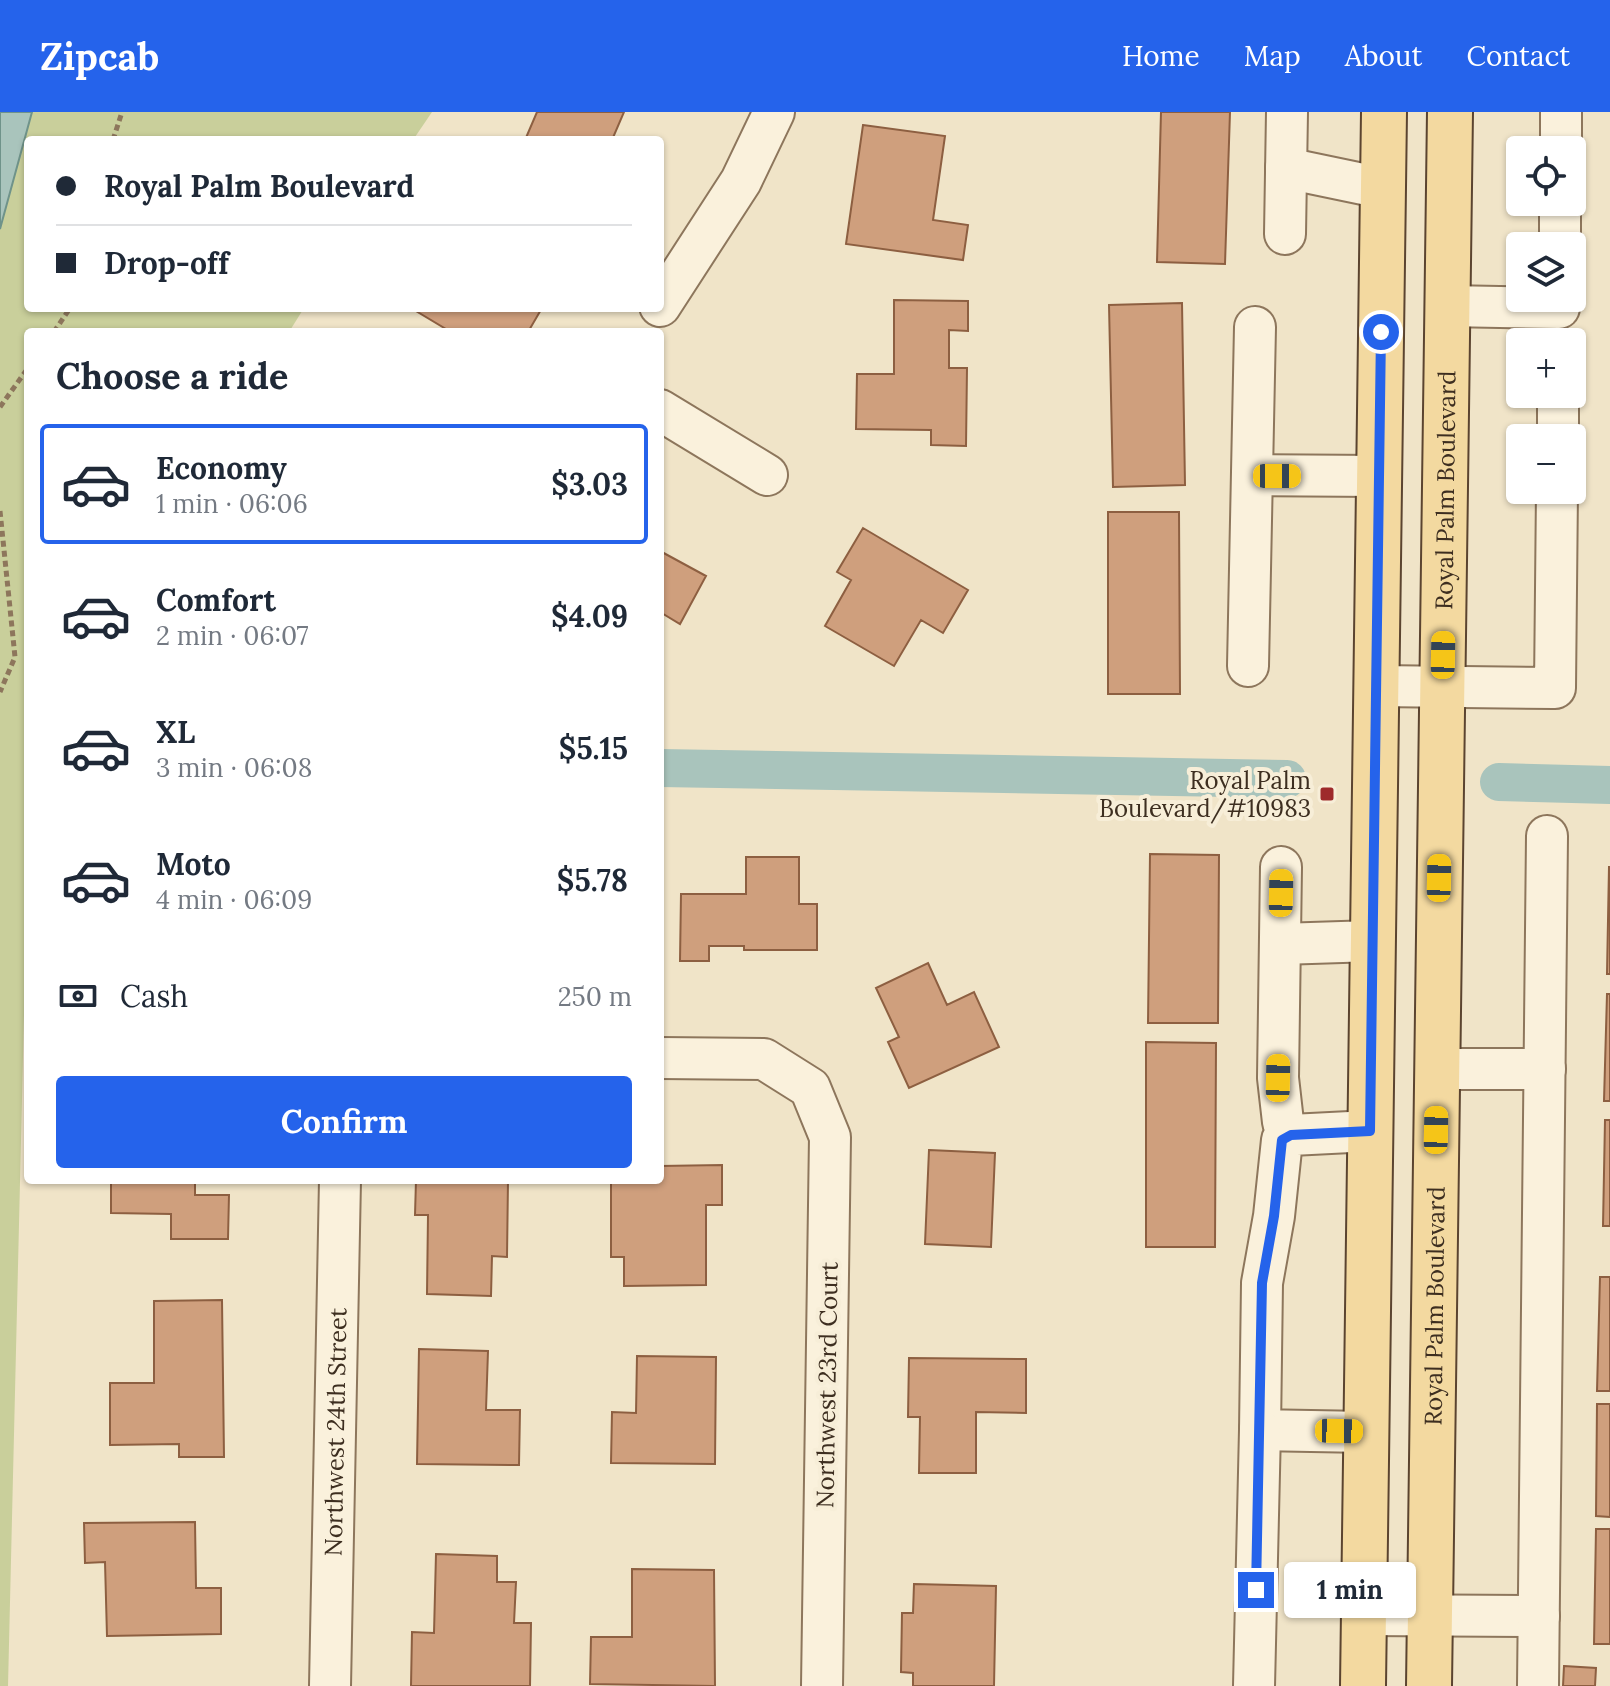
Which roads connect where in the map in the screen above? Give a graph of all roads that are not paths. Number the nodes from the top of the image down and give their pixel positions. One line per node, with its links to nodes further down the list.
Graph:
1 (774, 112): 10 (street)
2 (1287, 112): 7 (street)
3 (1384, 112): 8 (main road)
4 (1450, 112): 11 (main road, Royal Palm Boulevard)
5 (1561, 112): 6 (street)
6 (1561, 136)
7 (1286, 168): 8 (street); 9 (street)
8 (1382, 188): 17 (main road)
9 (1285, 234)
10 (664, 299)
11 (1447, 306): 12 (street); 21 (main road, Royal Palm Boulevard)
12 (1559, 316)
13 (1255, 327): 16 (street)
14 (664, 412): 15 (street)
15 (767, 475)
16 (1252, 475): 17 (street); 19 (street)
17 (1379, 476): 20 (main road)
18 (1557, 504): 21 (street)
19 (1248, 666)
20 (1376, 686): 21 (street); 24 (main road)
21 (1442, 687): 27 (main road, Royal Palm Boulevard)
22 (1547, 836): 28 (street)
23 (1281, 867): 25 (street)
24 (1373, 941): 25 (street); 29 (main road)
25 (1280, 944): 30 (street)
26 (664, 1058): 38 (street, Northwest 23rd Court)
27 (1437, 1069): 28 (street); 35 (main road, Royal Palm Boulevard)
28 (1545, 1069): 36 (street)
29 (1370, 1131): 30 (street); 33 (main road)
30 (1291, 1135): 32 (street)
31 (340, 1184): 37 (street, Northwest 24th Street)
32 (1260, 1430): 33 (street); 39 (street)
33 (1366, 1432): 34 (main road)
34 (1364, 1615): 35 (street); 40 (main road)
35 (1430, 1615): 36 (street); 41 (main road, Royal Palm Boulevard)
36 (1539, 1616): 42 (street)
37 (330, 1686)
38 (822, 1686)
39 (1254, 1686)
40 (1363, 1686)
41 (1429, 1686)
42 (1538, 1686)

